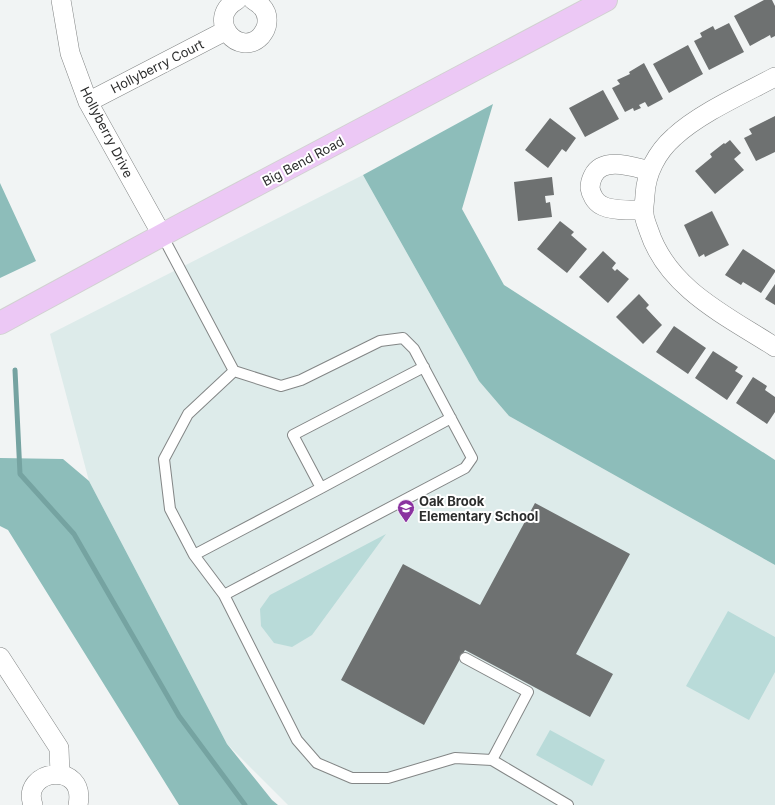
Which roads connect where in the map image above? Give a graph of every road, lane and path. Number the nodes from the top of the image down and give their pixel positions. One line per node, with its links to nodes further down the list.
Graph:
1 (61, 0): 7 (street, Hollyberry Drive)
2 (237, 0): 5 (street)
3 (253, 0): 5 (street)
4 (606, 0): 10 (main road, Big Bend Road)
5 (226, 31): 7 (street, Hollyberry Court)
6 (775, 77): 8 (street)
7 (88, 102): 10 (street, Hollyberry Drive)
8 (650, 171): 9 (street); 9 (street)
9 (644, 210): 12 (street)
10 (162, 235): 11 (main road, Big Bend Road); 14 (lane)
11 (0, 322)
12 (775, 347)
13 (424, 367): 14 (lane); 15 (lane); 16 (lane)
14 (234, 371): 17 (lane)
15 (451, 418): 16 (lane); 18 (lane)
16 (321, 488): 17 (lane)
17 (194, 555): 18 (lane)
18 (224, 595): 21 (lane)
19 (0, 657): 22 (street)
20 (465, 658): 21 (lane)
21 (492, 760): 25 (lane)
22 (60, 774): 23 (street); 24 (street)
23 (33, 805)
24 (78, 805)
25 (568, 805)

